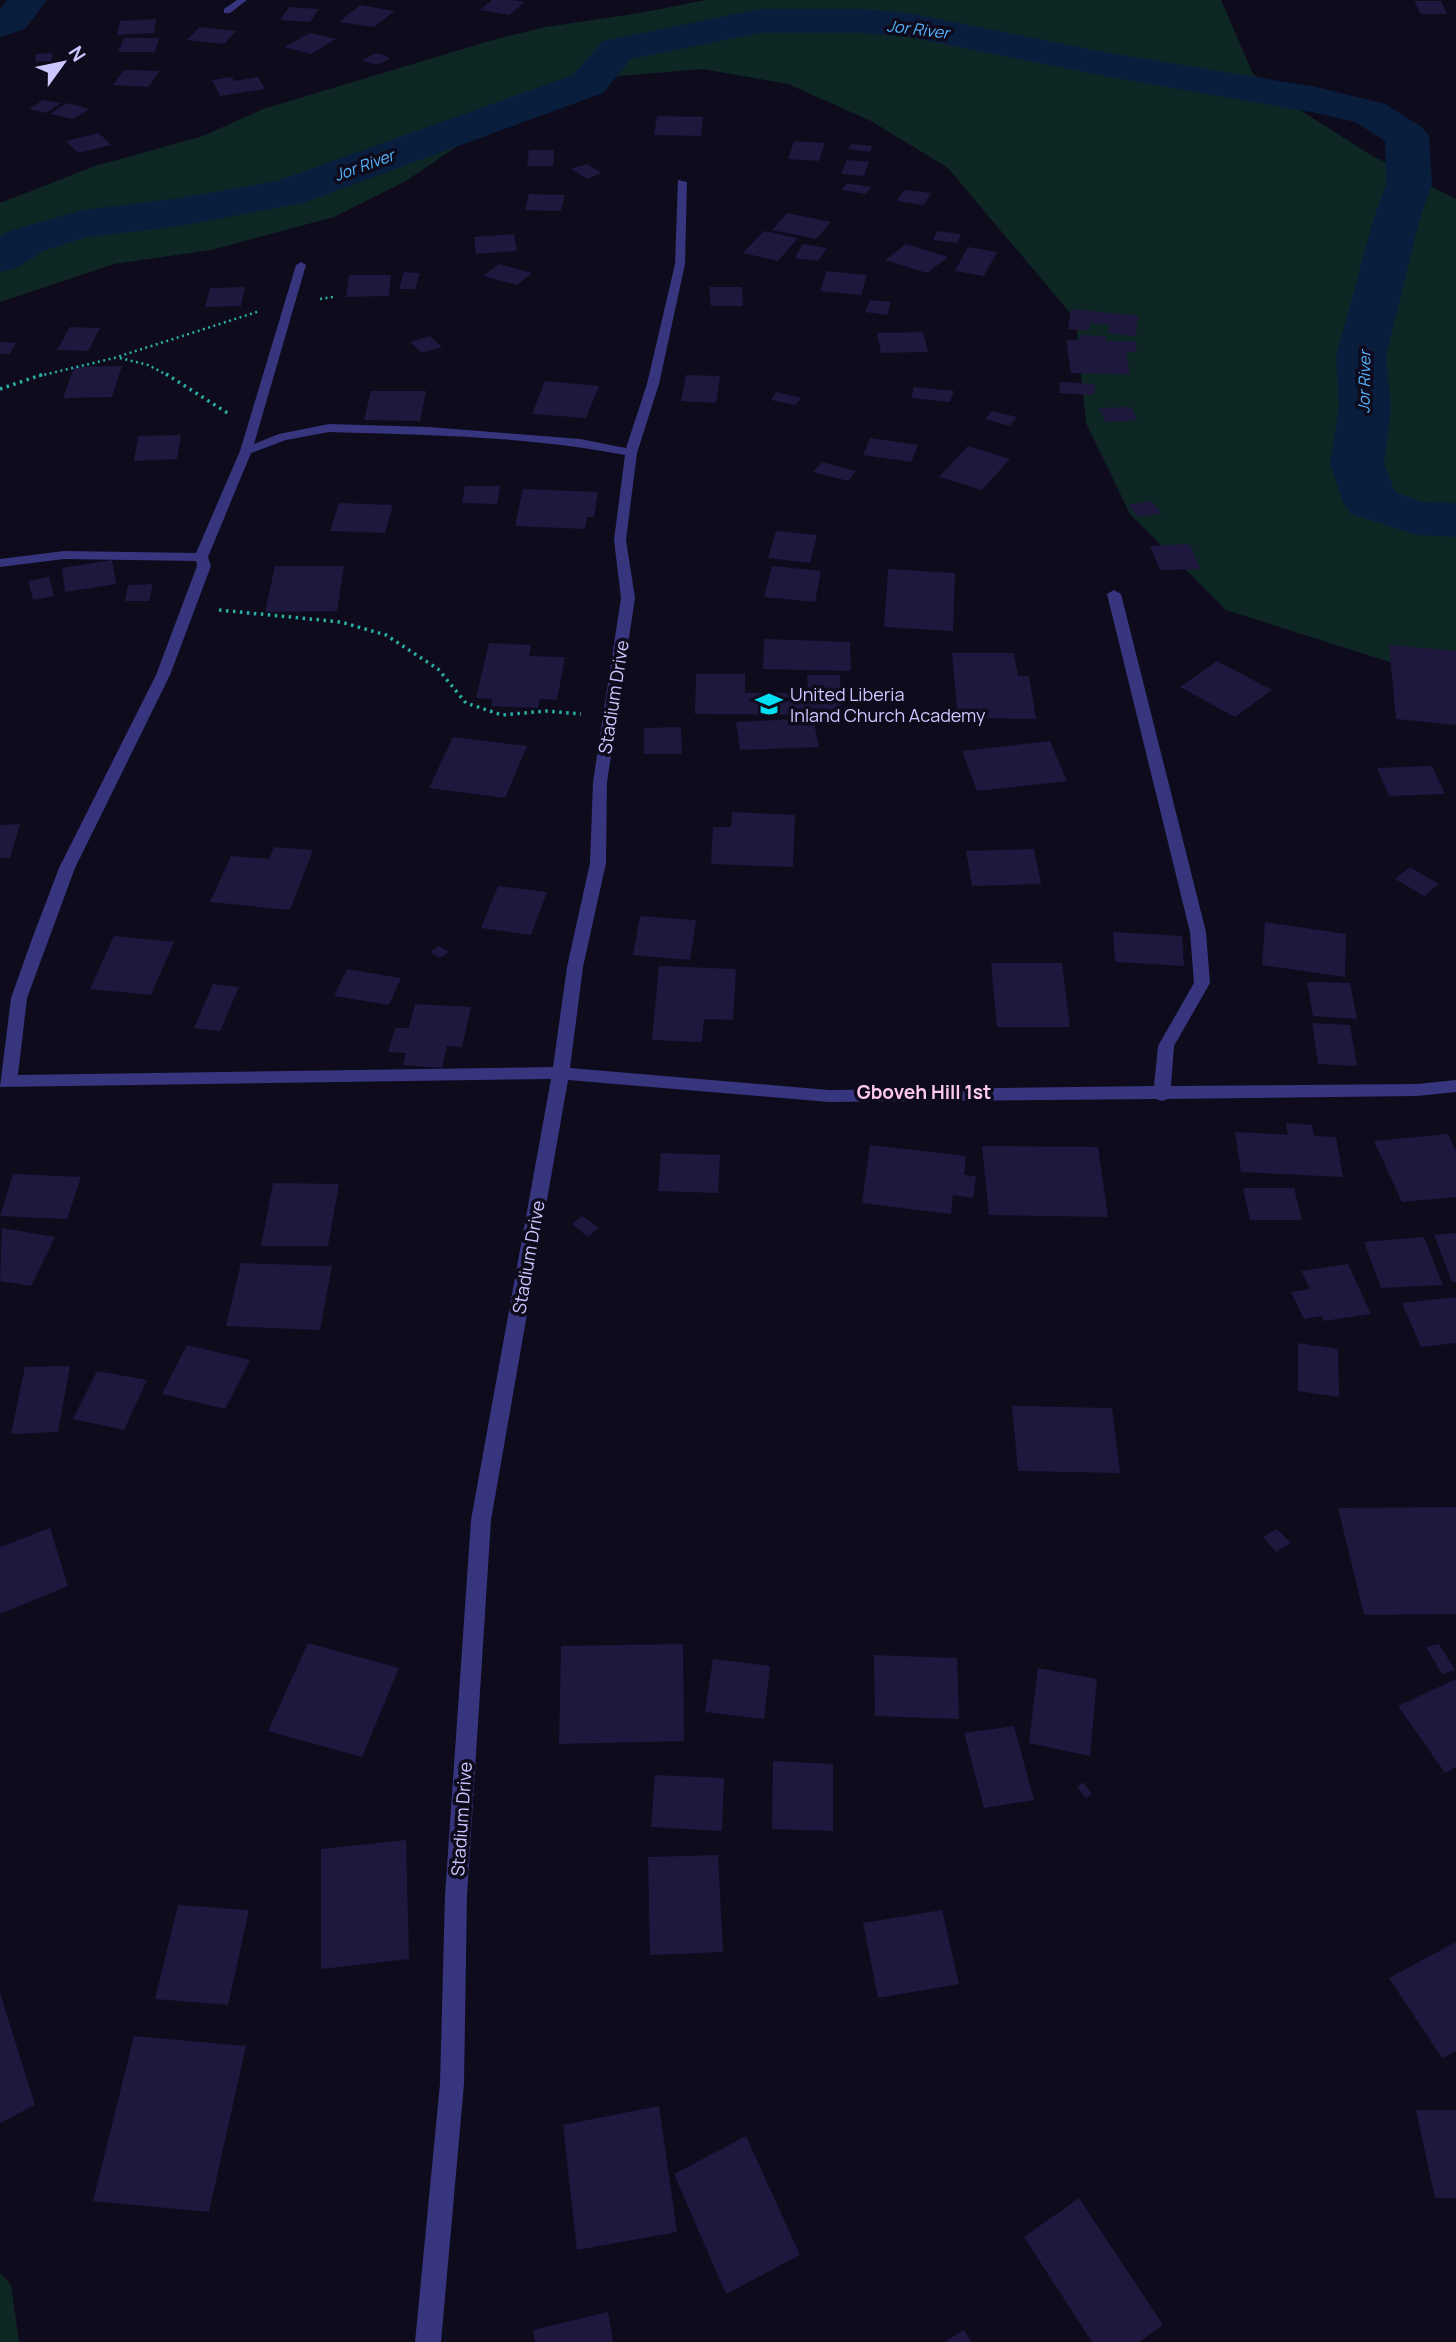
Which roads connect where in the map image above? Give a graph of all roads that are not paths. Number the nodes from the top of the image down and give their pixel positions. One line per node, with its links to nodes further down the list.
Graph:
1 (243, 0): 2 (street)
2 (227, 11)
3 (682, 182): 6 (street, Stadium Drive)
4 (301, 265): 5 (street)
5 (246, 451): 6 (street); 7 (street)
6 (631, 453): 10 (street, Stadium Drive)
7 (201, 557): 8 (street); 11 (street)
8 (0, 564)
9 (1114, 594): 13 (street)
10 (561, 1073): 11 (street); 13 (street); 14 (street, Stadium Drive)
11 (4, 1081)
12 (1456, 1086): 13 (street)
13 (1161, 1095)
14 (428, 2342)

